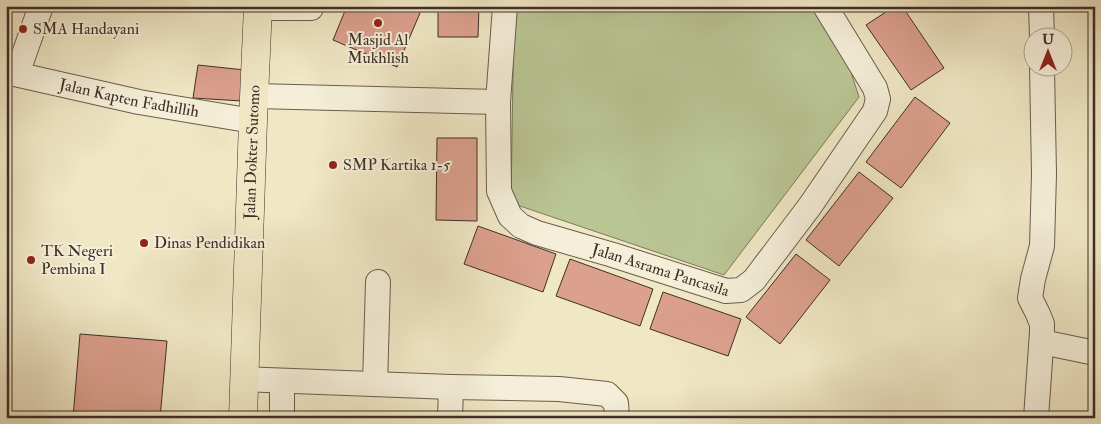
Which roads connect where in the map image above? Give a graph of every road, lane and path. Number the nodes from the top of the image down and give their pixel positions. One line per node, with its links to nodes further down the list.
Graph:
1 (41, 6): 8 (street)
2 (505, 6): 10 (street, Jalan Asrama Pancasila)
3 (825, 6): 10 (street, Jalan Asrama Pancasila)
4 (1041, 6): 7 (street)
5 (258, 7): 6 (street); 11 (main road, Jalan Dokter Sutomo)
6 (311, 8)
7 (1042, 28)
8 (12, 73): 11 (street, Jalan Kapten Fadhillih)
9 (1042, 78): 13 (street)
10 (498, 102): 11 (street)
11 (253, 108): 15 (main road, Jalan Dokter Sutomo)
12 (378, 282): 17 (street)
13 (1042, 342): 14 (street); 23 (street)
14 (1095, 353)
15 (244, 379): 16 (street); 19 (main road, Jalan Dokter Sutomo)
16 (282, 381): 17 (street); 20 (street)
17 (375, 384): 18 (street)
18 (451, 387): 21 (street); 22 (street)
19 (243, 418)
20 (282, 418)
21 (450, 418)
22 (617, 418)
23 (1036, 418)

